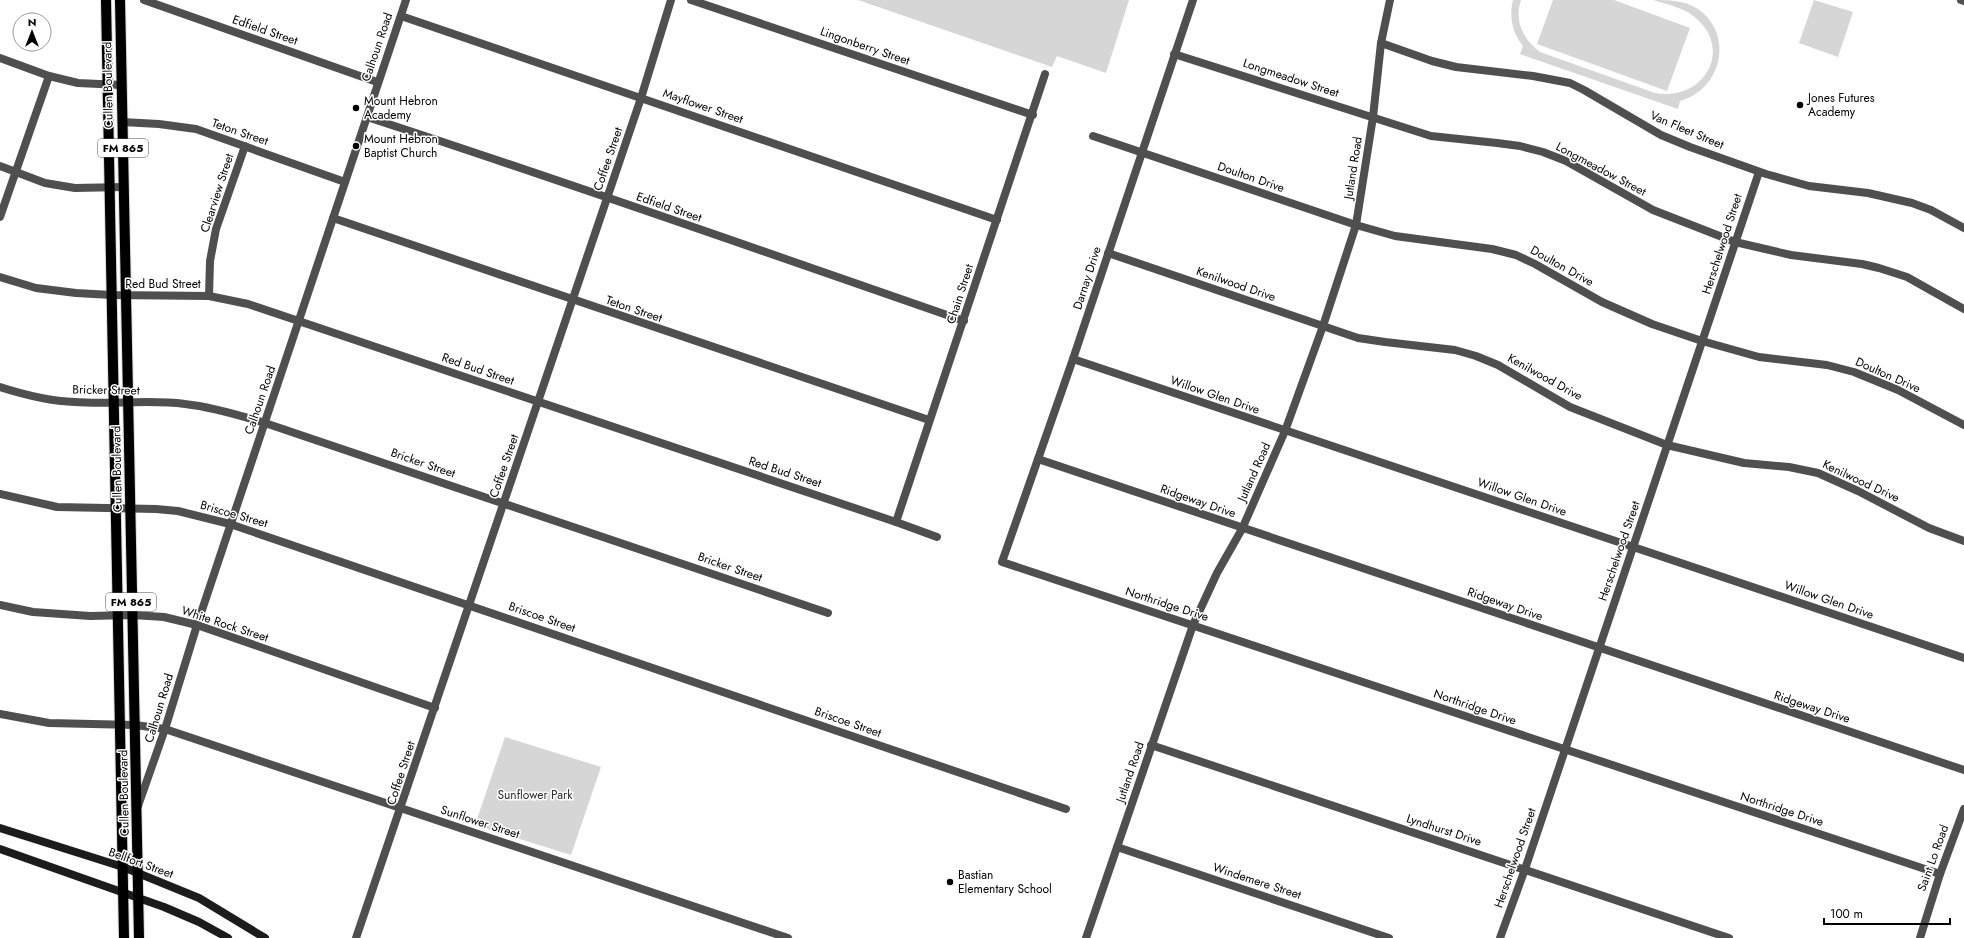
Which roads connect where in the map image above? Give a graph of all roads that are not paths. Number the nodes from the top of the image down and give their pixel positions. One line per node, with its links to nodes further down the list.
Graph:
1 (106, 0): 16 (main road, Cullen Boulevard / FM 865)
2 (120, 0): 17 (main road, Cullen Boulevard / FM 865)
3 (144, 0): 15 (street, Edfield Street)
4 (406, 0): 9 (street, Calhoun Road)
5 (671, 0): 18 (street, Coffee Street)
6 (691, 0): 19 (street, Lingonberry Street)
7 (1193, 0): 11 (street, Darnay Drive)
8 (1390, 0): 10 (street, Jutland Road)
9 (401, 16): 15 (street, Calhoun Road); 18 (street, Mayflower Street)
10 (1381, 43): 21 (street, Jutland Road); 29 (street, Van Fleet Street)
11 (1174, 54): 21 (street, Longmeadow Street); 26 (street, Darnay Drive)
12 (0, 58): 14 (street)
13 (1045, 74): 19 (street, Chain Street)
14 (48, 76): 16 (street); 28 (street)
15 (377, 82): 20 (street, Calhoun Road)
16 (108, 85): 17 (street); 23 (main road, Cullen Boulevard / FM 865)
17 (121, 85): 22 (main road, Cullen Boulevard / FM 865)
18 (641, 98): 33 (street, Coffee Street); 36 (street, Mayflower Street)
19 (1033, 115): 36 (street, Chain Street)
20 (367, 117): 30 (street, Calhoun Road); 33 (street, Edfield Street)
21 (1373, 117): 37 (street, Jutland Road); 39 (street, Longmeadow Street)
22 (122, 122): 23 (main road); 25 (street, Teton Street); 31 (main road, Cullen Boulevard / FM 865)
23 (108, 123): 32 (main road, Cullen Boulevard / FM 865)
24 (1093, 136): 26 (street, Doulton Drive)
25 (245, 146): 30 (street, Teton Street); 44 (street, Clearview Street)
26 (1141, 152): 37 (street, Doulton Drive); 40 (street, Darnay Drive)
27 (0, 166): 28 (street)
28 (16, 172): 32 (street); 34 (street)
29 (1758, 172): 38 (street, Van Fleet Street); 39 (street, Herschelwood Street)
30 (345, 182): 35 (street, Calhoun Road)
31 (124, 187): 32 (street); 43 (main road, Cullen Boulevard / FM 865)
32 (110, 188): 42 (main road, Cullen Boulevard / FM 865)
33 (607, 199): 45 (street, Coffee Street); 48 (street, Edfield Street)
34 (0, 217)
35 (333, 218): 45 (street, Teton Street); 47 (street, Calhoun Road)
36 (997, 220): 48 (street, Chain Street)
37 (1356, 225): 49 (street, Jutland Road); 50 (street, Doulton Drive)
38 (1964, 228)
39 (1735, 242): 46 (street, Longmeadow Street); 50 (street, Herschelwood Street)
40 (1108, 253): 49 (street, Kenilwood Drive); 51 (street, Darnay Drive)
41 (0, 277): 42 (street, Red Bud Street)
42 (112, 295): 43 (street, Red Bud Street); 53 (main road, Cullen Boulevard / FM 865)
43 (126, 295): 44 (street, Red Bud Street); 54 (main road, Cullen Boulevard / FM 865)
44 (209, 296): 47 (street, Red Bud Street)
45 (573, 300): 55 (street, Coffee Street); 56 (street, Teton Street)
46 (1964, 310)
47 (300, 320): 55 (street, Red Bud Street); 57 (street, Calhoun Road)
48 (964, 321): 56 (street, Chain Street)
49 (1323, 326): 59 (street, Jutland Road); 60 (street, Kenilwood Drive)
50 (1702, 341): 58 (street, Doulton Drive); 60 (street, Herschelwood Street)
51 (1073, 359): 59 (street, Willow Glen Drive); 61 (street, Darnay Drive)
52 (0, 387): 53 (street, Bricker Street)
53 (114, 403): 54 (street, Bricker Street); 64 (main road, Cullen Boulevard / FM 865)
54 (128, 403): 57 (street, Bricker Street); 65 (main road, Cullen Boulevard / FM 865)
55 (539, 403): 63 (street, Coffee Street); 66 (street, Red Bud Street)
56 (929, 420): 66 (street, Chain Street)
57 (265, 423): 63 (street, Bricker Street); 67 (street, Calhoun Road)
58 (1964, 425)
59 (1285, 431): 68 (street, Jutland Road); 71 (street, Willow Glen Drive)
60 (1667, 445): 70 (street, Kenilwood Drive); 71 (street, Herschelwood Street)
61 (1038, 459): 68 (street, Ridgeway Drive); 72 (street, Darnay Drive)
62 (0, 494): 64 (street, Briscoe Street)
63 (504, 504): 73 (street, Coffee Street); 75 (street, Bricker Street)
64 (116, 508): 65 (street, Briscoe Street); 77 (main road, Cullen Boulevard / FM 865)
65 (131, 508): 67 (street, Briscoe Street); 76 (main road, Cullen Boulevard / FM 865)
66 (896, 522): 69 (street, Red Bud Street)
67 (230, 524): 73 (street, Briscoe Street); 78 (street, Calhoun Road)
68 (1242, 529): 79 (street, Jutland Road); 80 (street, Ridgeway Drive)
69 (937, 537)
70 (1964, 541)
71 (1633, 547): 80 (street, Herschelwood Street); 81 (street, Willow Glen Drive)
72 (1002, 562): 79 (street, Northridge Drive)
73 (470, 604): 82 (street, Coffee Street); 92 (street, Briscoe Street)
74 (0, 605): 77 (street, White Rock Street)
75 (828, 613)
76 (132, 615): 77 (street, White Rock Street); 78 (street, White Rock Street); 85 (main road, Cullen Boulevard / FM 865)
77 (118, 616): 84 (main road, Cullen Boulevard / FM 865)
78 (197, 625): 82 (street, White Rock Street); 86 (street, Calhoun Road)
79 (1193, 625): 87 (street, Jutland Road); 88 (street, Northridge Drive)
80 (1599, 649): 88 (street, Herschelwood Street); 89 (street, Ridgeway Drive)
81 (1964, 658)
82 (435, 708): 91 (street, Coffee Street)
83 (0, 714): 84 (street)
84 (120, 725): 85 (street, Sunflower Street); 97 (main road, Cullen Boulevard / FM 865)
85 (135, 725): 86 (street, Sunflower Street); 90 (main road, Cullen Boulevard / FM 865)
86 (165, 729): 90 (street, Calhoun Road); 91 (street, Sunflower Street)
87 (1151, 745): 95 (street, Jutland Road); 98 (street, Lyndhurst Drive)
88 (1565, 750): 98 (street, Herschelwood Street); 100 (street, Northridge Drive)
89 (1964, 770)
90 (137, 807): 99 (main road, Cullen Boulevard / FM 865)
91 (402, 809): 107 (street, Coffee Street); 108 (street, Sunflower Street)
92 (1066, 809)
93 (1964, 809): 100 (street, Saint Lo Road)
94 (0, 828): 97 (main road, Bellfort Street)
95 (1117, 847): 109 (street, Jutland Road); 110 (street, Windemere Street)
96 (0, 849): 101 (main road)
97 (123, 867): 99 (main road, Bellfort Street); 101 (main road, Cullen Boulevard / FM 865)
98 (1525, 869): 111 (street, Herschelwood Street); 112 (street, Lyndhurst Drive)
99 (139, 873): 102 (main road, Cullen Boulevard / FM 865); 106 (main road, Bellfort Street)
100 (1940, 874): 113 (street, Saint Lo Road)
101 (123, 892): 102 (main road); 103 (main road, Cullen Boulevard / FM 865)
102 (138, 898): 104 (main road, Cullen Boulevard / FM 865); 105 (main road)
103 (124, 938)
104 (139, 938)
105 (228, 938)
106 (265, 938)
107 (356, 938)
108 (788, 938)
109 (1086, 938)
110 (1389, 938)
111 (1500, 938)
112 (1728, 938)
113 (1920, 938)

